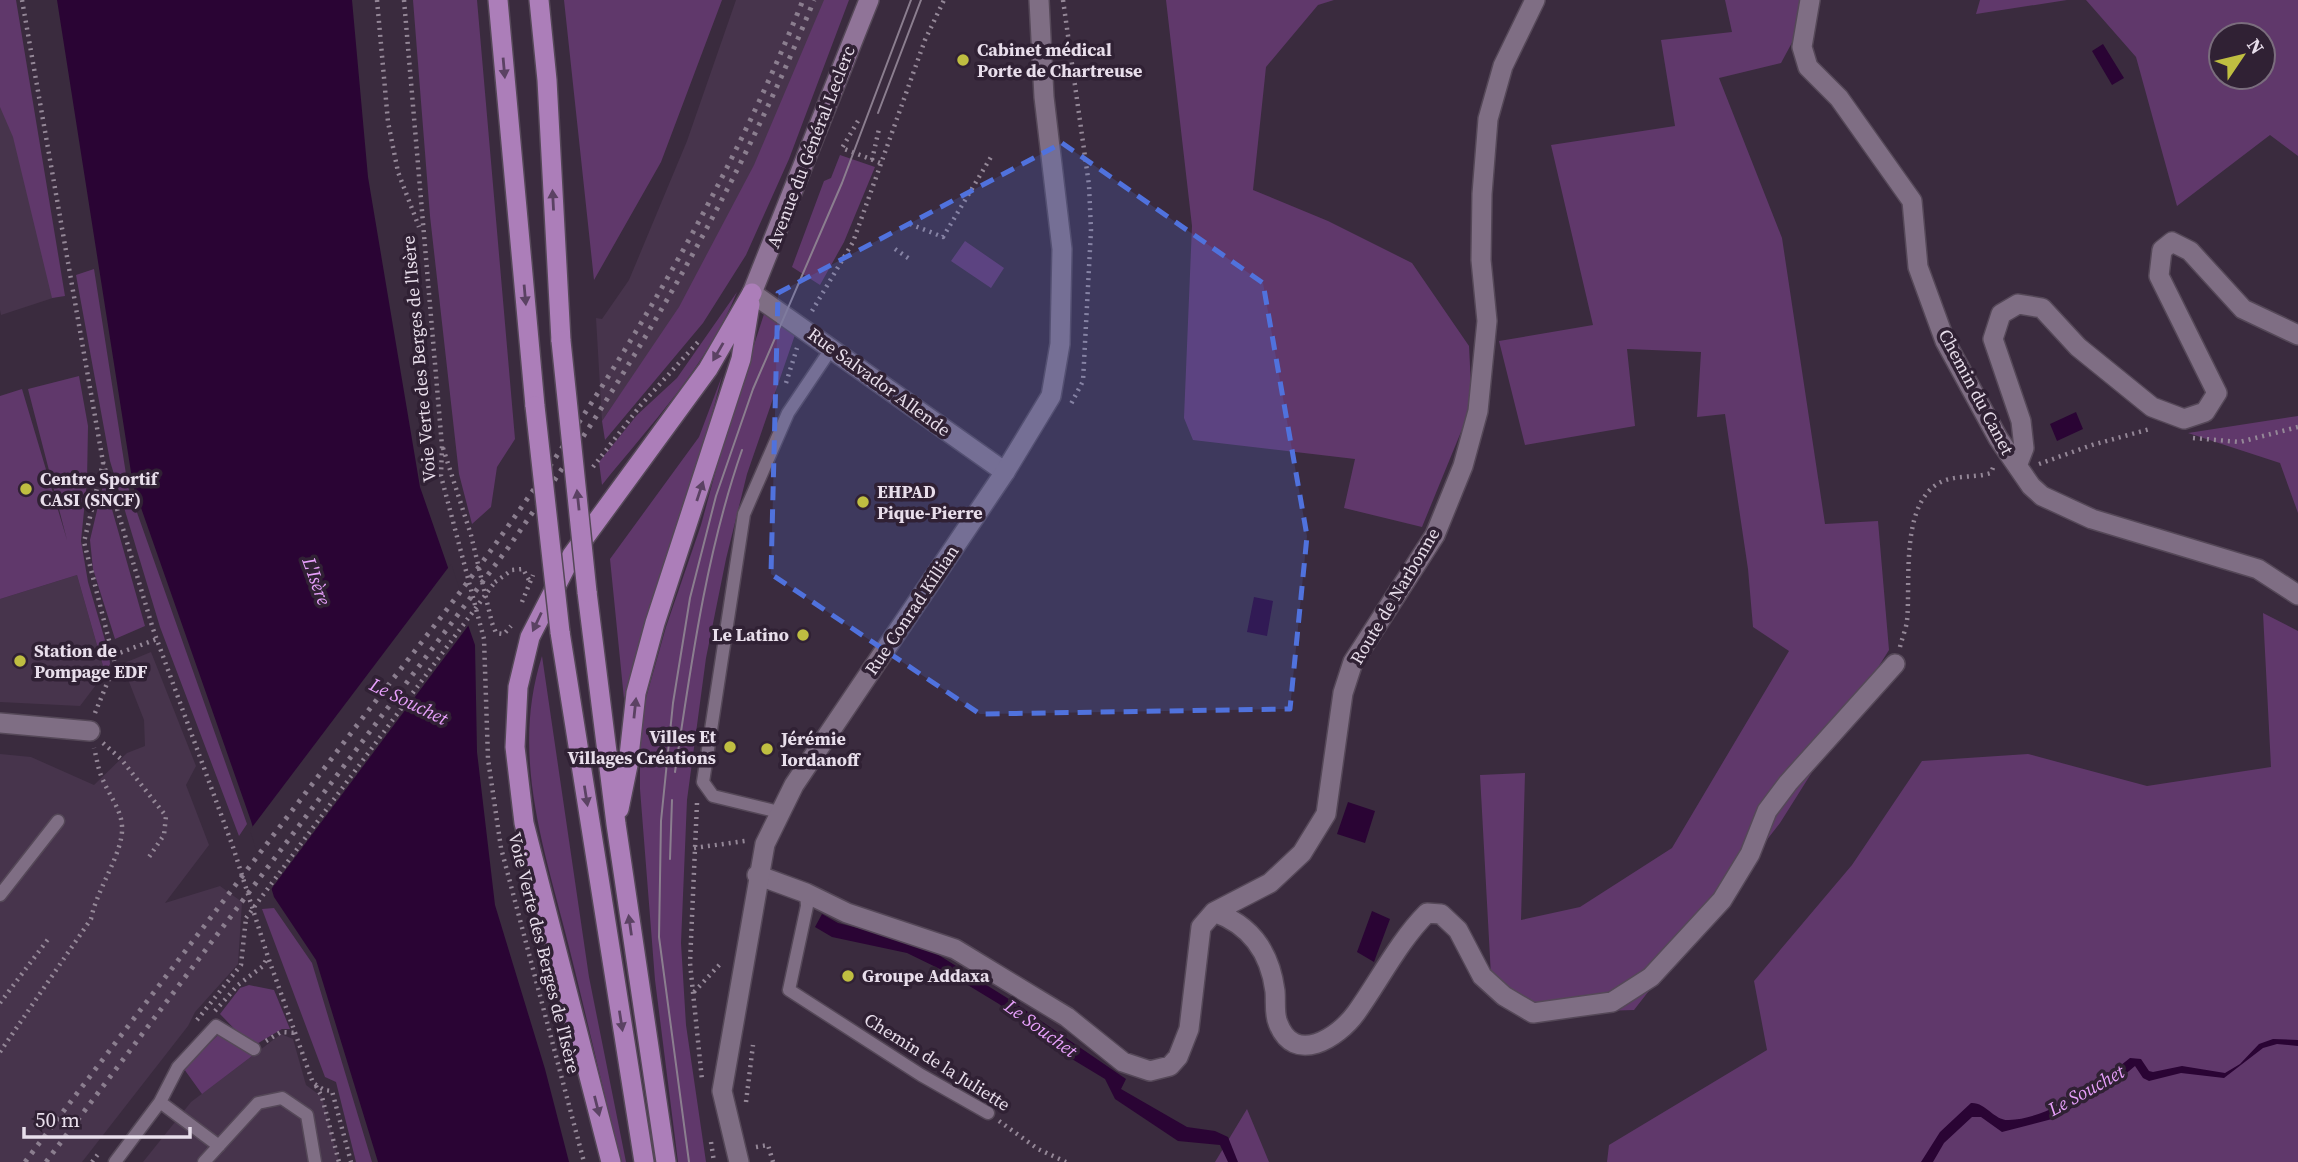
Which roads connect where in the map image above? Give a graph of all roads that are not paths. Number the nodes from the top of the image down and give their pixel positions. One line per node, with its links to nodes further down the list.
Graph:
1 (498, 0): 31 (highway, one-way to 31, bridge)
2 (538, 0): 18 (highway, one-way to 2, bridge)
3 (869, 0): 7 (main road, Avenue du Général Leclerc)
4 (1039, 0): 11 (street, Rue Conrad Killian)
5 (1535, 0): 22 (street, Route de Narbonne)
6 (1810, 0): 10 (street, Chemin du Canet)
7 (752, 293): 9 (street, Rue Salvador Allende); 18 (highway, one-way to 7); 30 (highway, one-way to 30)
8 (2298, 335): 10 (street)
9 (831, 349): 11 (street, Rue Salvador Allende); 16 (lane)
10 (2017, 466): 12 (street, Chemin du Canet)
11 (1005, 472): 16 (street, Rue Conrad Killian)
12 (2298, 596)
13 (1895, 664): 22 (street)
14 (0, 723): 15 (street)
15 (90, 731)
16 (779, 812): 19 (street, Rue Conrad Killian)
17 (58, 821): 21 (lane)
18 (616, 824): 32 (highway, one-way to 18)
19 (757, 875): 20 (street); 33 (street, Rue Conrad Killian)
20 (806, 893): 22 (street); 25 (lane, Chemin de la Juliette)
21 (0, 895)
22 (1214, 912)
23 (254, 1049): 24 (lane)
24 (160, 1102): 26 (lane); 27 (lane)
25 (988, 1113)
26 (219, 1146): 28 (lane); 29 (lane)
27 (115, 1162)
28 (204, 1162)
29 (315, 1162)
30 (611, 1162)
31 (644, 1162)
32 (666, 1162)
33 (739, 1162)

